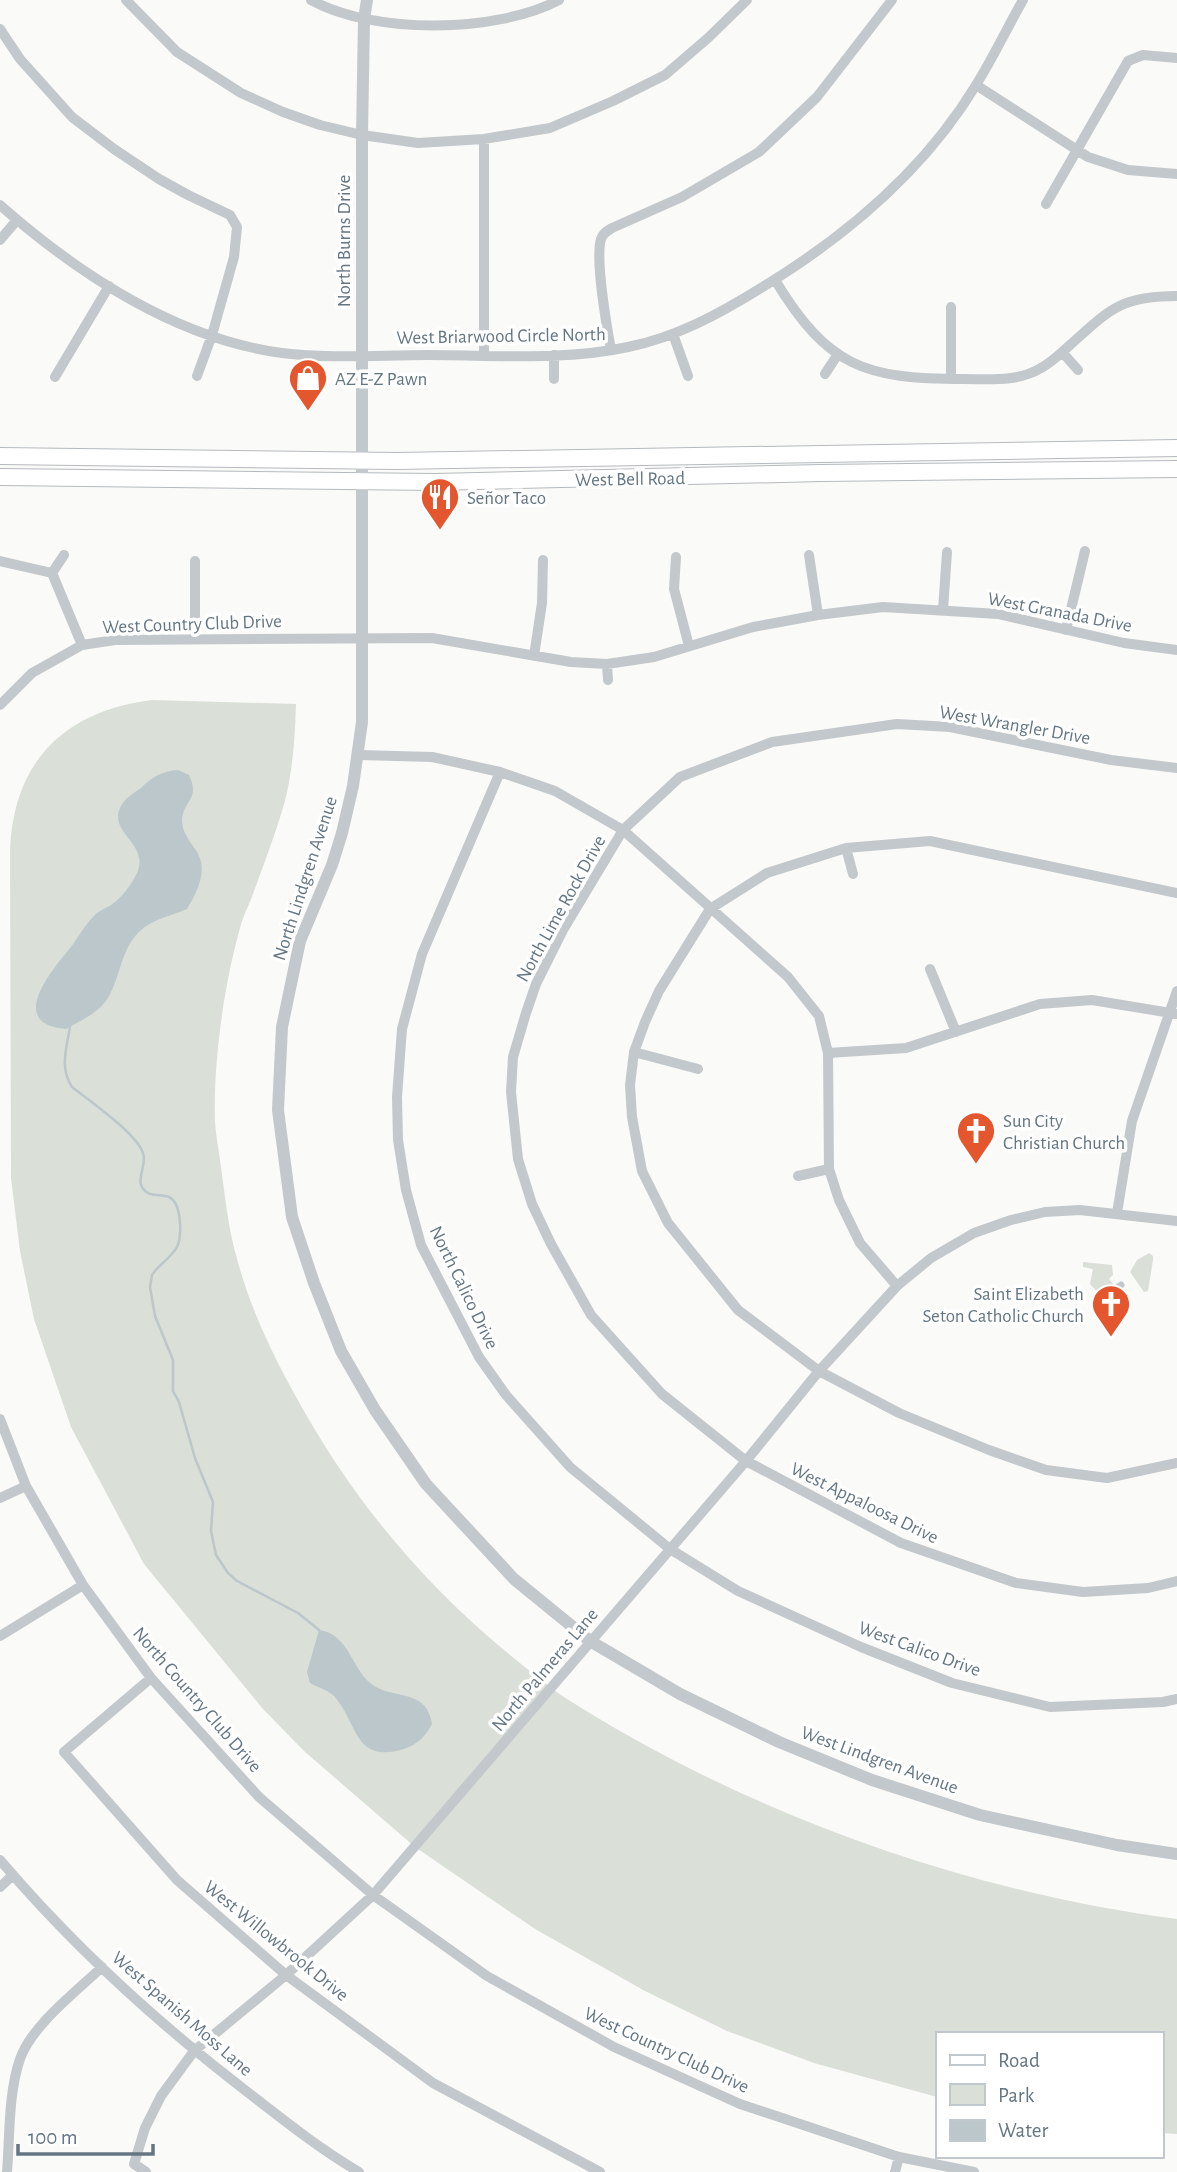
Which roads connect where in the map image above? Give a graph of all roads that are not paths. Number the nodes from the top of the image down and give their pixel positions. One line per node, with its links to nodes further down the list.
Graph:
1 (126, 0): 12 (street)
2 (312, 0): 8 (street)
3 (367, 0): 8 (street, North Burns Drive)
4 (559, 0): 8 (street)
5 (747, 0): 13 (street)
6 (892, 0): 26 (street)
7 (1023, 0): 11 (street, West Briarwood Circle North)
8 (364, 19): 12 (street, North Burns Drive)
9 (0, 29): 25 (street)
10 (1177, 58): 14 (street)
11 (976, 85): 14 (street); 20 (street, West Briarwood Circle North)
12 (362, 135): 13 (street); 29 (street, North Burns Drive)
13 (484, 139): 30 (street)
14 (1076, 151): 15 (street); 16 (street)
15 (1177, 174)
16 (1046, 204)
17 (0, 205): 18 (street, West Briarwood Circle North)
18 (17, 220): 19 (street); 21 (street, West Briarwood Circle North)
19 (0, 240)
20 (775, 280): 24 (street, West Briarwood Circle North); 28 (street)
21 (108, 286): 25 (street, West Briarwood Circle North); 36 (street)
22 (1177, 296): 27 (street)
23 (951, 307): 38 (street)
24 (673, 334): 26 (street, West Briarwood Circle North); 35 (street)
25 (212, 335): 29 (street, West Briarwood Circle North); 34 (street)
26 (611, 350): 31 (street, West Briarwood Circle North)
27 (1062, 352): 32 (street); 38 (street)
28 (838, 354): 33 (street); 38 (street)
29 (362, 355): 30 (street, West Briarwood Circle North); 41 (street, North Burns Drive)
30 (484, 355): 31 (street, West Briarwood Circle North)
31 (554, 355): 37 (street)
32 (1078, 370)
33 (825, 374)
34 (197, 376)
35 (688, 376)
36 (55, 377)
37 (554, 379)
38 (951, 379)
39 (1177, 449): 41 (main road, West Bell Road)
40 (0, 456): 41 (main road, West Bell Road)
41 (363, 461): 44 (street, North Burns Drive)
42 (1177, 469): 44 (main road, West Bell Road)
43 (0, 477): 44 (main road, West Bell Road)
44 (363, 482): 57 (street, North Lindgren Avenue)
45 (1085, 551): 56 (street)
46 (947, 552): 54 (street)
47 (64, 555): 53 (street)
48 (809, 555): 55 (street)
49 (676, 557): 60 (street)
50 (543, 560): 62 (street)
51 (0, 561): 53 (street)
52 (195, 561): 58 (street)
53 (52, 573): 59 (street)
54 (943, 610): 55 (street, West Granada Drive); 56 (street, West Granada Drive)
55 (818, 615): 60 (street, West Granada Drive)
56 (1066, 630): 61 (street, West Granada Drive)
57 (363, 637): 58 (street, West Country Club Drive); 62 (street, West Granada Drive); 66 (street, North Lindgren Avenue)
58 (195, 638): 59 (street, West Country Club Drive)
59 (82, 645): 65 (street, West Country Club Drive)
60 (689, 646): 63 (street, West Granada Drive)
61 (1177, 650)
62 (534, 656): 63 (street, West Granada Drive)
63 (607, 664): 64 (street)
64 (608, 680)
65 (0, 705)
66 (359, 755): 68 (street); 100 (street, North Lindgren Avenue)
67 (1177, 768): 69 (street, West Wrangler Drive)
68 (500, 772): 69 (street); 96 (street, North Calico Drive)
69 (623, 830): 73 (street); 92 (street, North Lime Rock Drive)
70 (846, 848): 71 (street); 72 (street); 73 (street)
71 (853, 874)
72 (1177, 893)
73 (710, 909): 78 (street); 79 (street)
74 (930, 969): 77 (street)
75 (1177, 991): 76 (street)
76 (1173, 1013): 77 (street); 83 (street)
77 (956, 1032): 79 (street)
78 (634, 1052): 80 (street); 90 (street)
79 (828, 1053): 81 (street)
80 (698, 1069)
81 (829, 1169): 82 (street); 86 (street)
82 (798, 1175)
83 (1117, 1213): 84 (street, North Palmeras Lane); 86 (street, North Palmeras Lane)
84 (1177, 1221)
85 (1121, 1284): 89 (street)
86 (897, 1286): 90 (street, North Palmeras Lane)
87 (1024, 1294): 88 (street)
88 (1066, 1300)
89 (1098, 1301)
90 (819, 1371): 92 (street, North Palmeras Lane); 93 (street)
91 (0, 1419): 94 (street, North Country Club Drive)
92 (746, 1461): 96 (street, North Palmeras Lane); 97 (street, West Appaloosa Drive)
93 (1177, 1463)
94 (26, 1486): 95 (street); 98 (street, North Country Club Drive)
95 (0, 1498)
96 (670, 1549): 100 (street, North Palmeras Lane); 102 (street, West Calico Drive)
97 (1177, 1581)
98 (83, 1585): 99 (street); 101 (street, North Country Club Drive)
99 (0, 1636)
100 (590, 1641): 103 (street, West Lindgren Avenue); 107 (street, North Palmeras Lane)
101 (151, 1678): 107 (street, North Country Club Drive); 109 (street, West Willowbrook Drive)
102 (1177, 1699)
103 (1177, 1854)
104 (0, 1860): 105 (street, West Spanish Moss Lane)
105 (13, 1875): 106 (street); 108 (street, West Spanish Moss Lane)
106 (0, 1888)
107 (373, 1895): 109 (street, North Palmeras Lane); 113 (street, West Country Club Drive)
108 (102, 1967): 110 (street, West Spanish Moss Lane); 112 (street)
109 (286, 1975): 110 (street, North Palmeras Lane); 117 (street, West Willowbrook Drive)
110 (194, 2051): 115 (street, North Palmeras Lane); 116 (street, West Spanish Moss Lane)
111 (0, 2090): 112 (street)
112 (13, 2091): 114 (street)
113 (900, 2157): 118 (street); 119 (street, West Country Club Drive)
114 (7, 2172)
115 (146, 2172)
116 (359, 2172)
117 (600, 2172)
118 (895, 2172)
119 (974, 2172)

